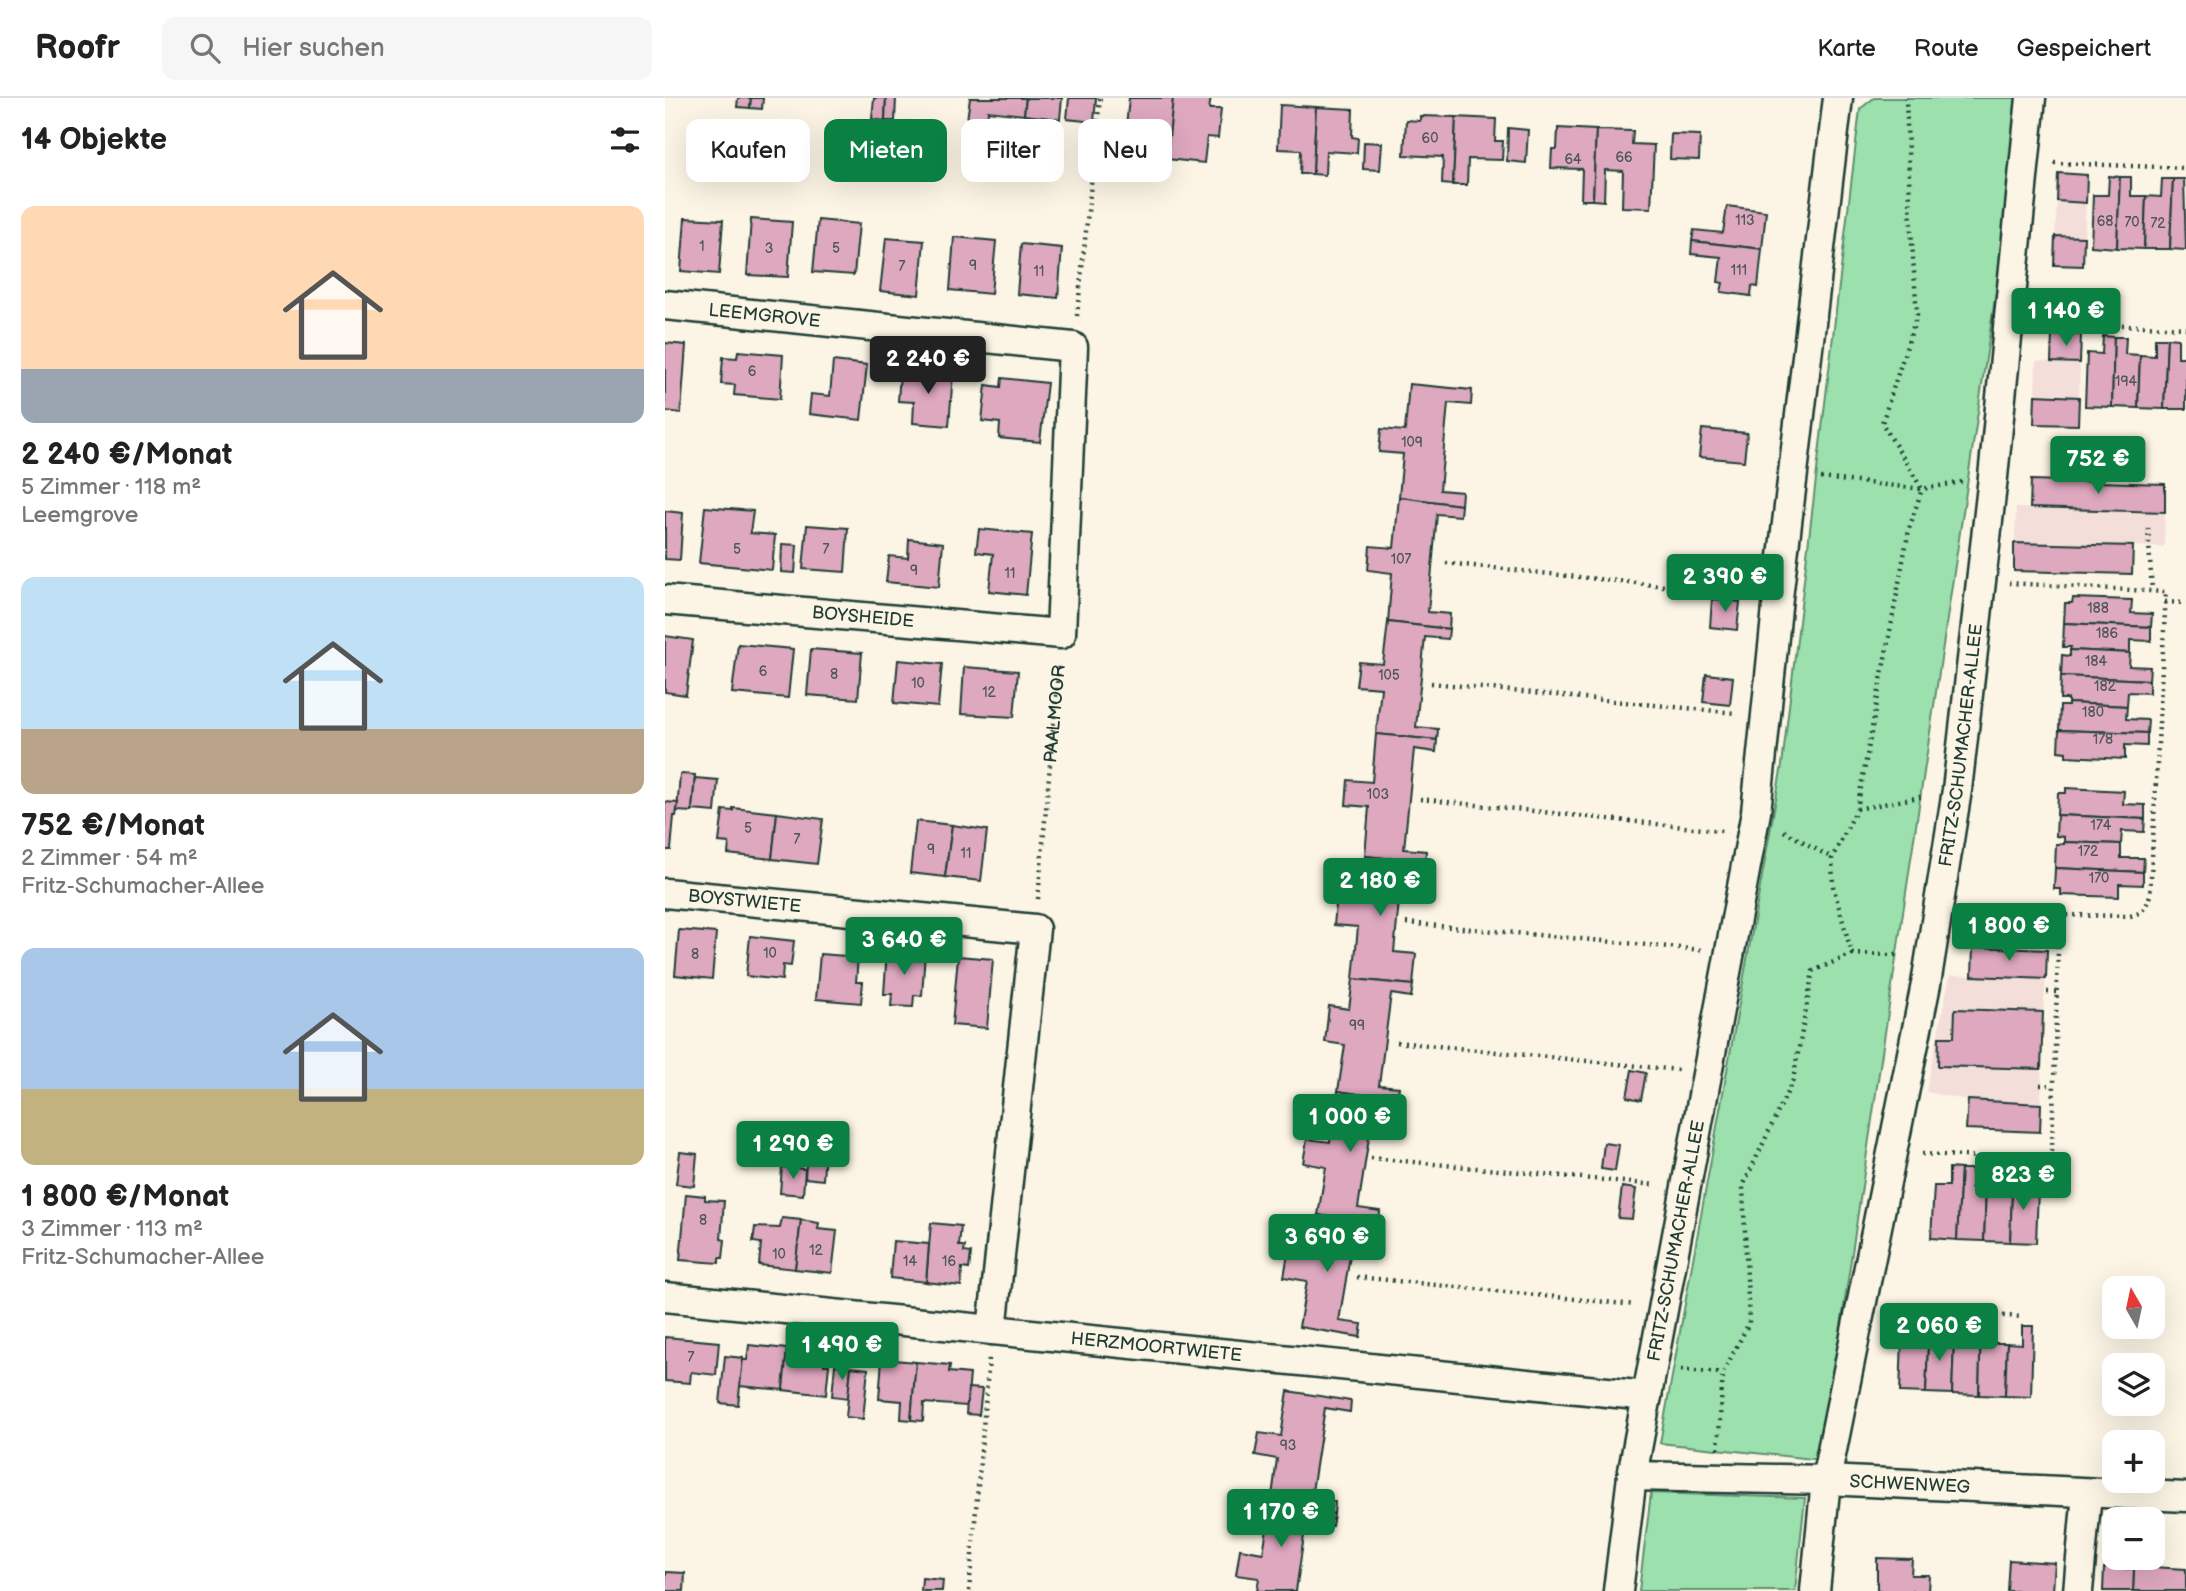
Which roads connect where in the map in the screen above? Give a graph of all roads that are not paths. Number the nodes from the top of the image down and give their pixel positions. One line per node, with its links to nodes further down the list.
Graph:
1 (1838, 98): 9 (street, FRITZ-SCHUMACHER-ALLEE)
2 (2031, 98): 11 (street, FRITZ-SCHUMACHER-ALLEE)
3 (665, 305): 5 (street, LEEMGROVE)
4 (665, 600): 5 (street, BOYSHEIDE)
5 (1061, 634)
6 (665, 893): 8 (street, BOYSTWIETE)
7 (665, 1297): 8 (street, HERZMOORTWIETE)
8 (992, 1329): 9 (street, HERZMOORTWIETE)
9 (1647, 1396): 10 (street, FRITZ-SCHUMACHER-ALLEE)
10 (1632, 1476): 11 (street, SCHWENWEG); 14 (street, FRITZ-SCHUMACHER-ALLEE)
11 (1826, 1480): 12 (street, SCHWENWEG); 15 (street, FRITZ-SCHUMACHER-ALLEE)
12 (2087, 1493): 13 (street, SCHWENWEG); 16 (street)
13 (2186, 1497)
14 (1618, 1591)
15 (1815, 1591)
16 (2078, 1591)

